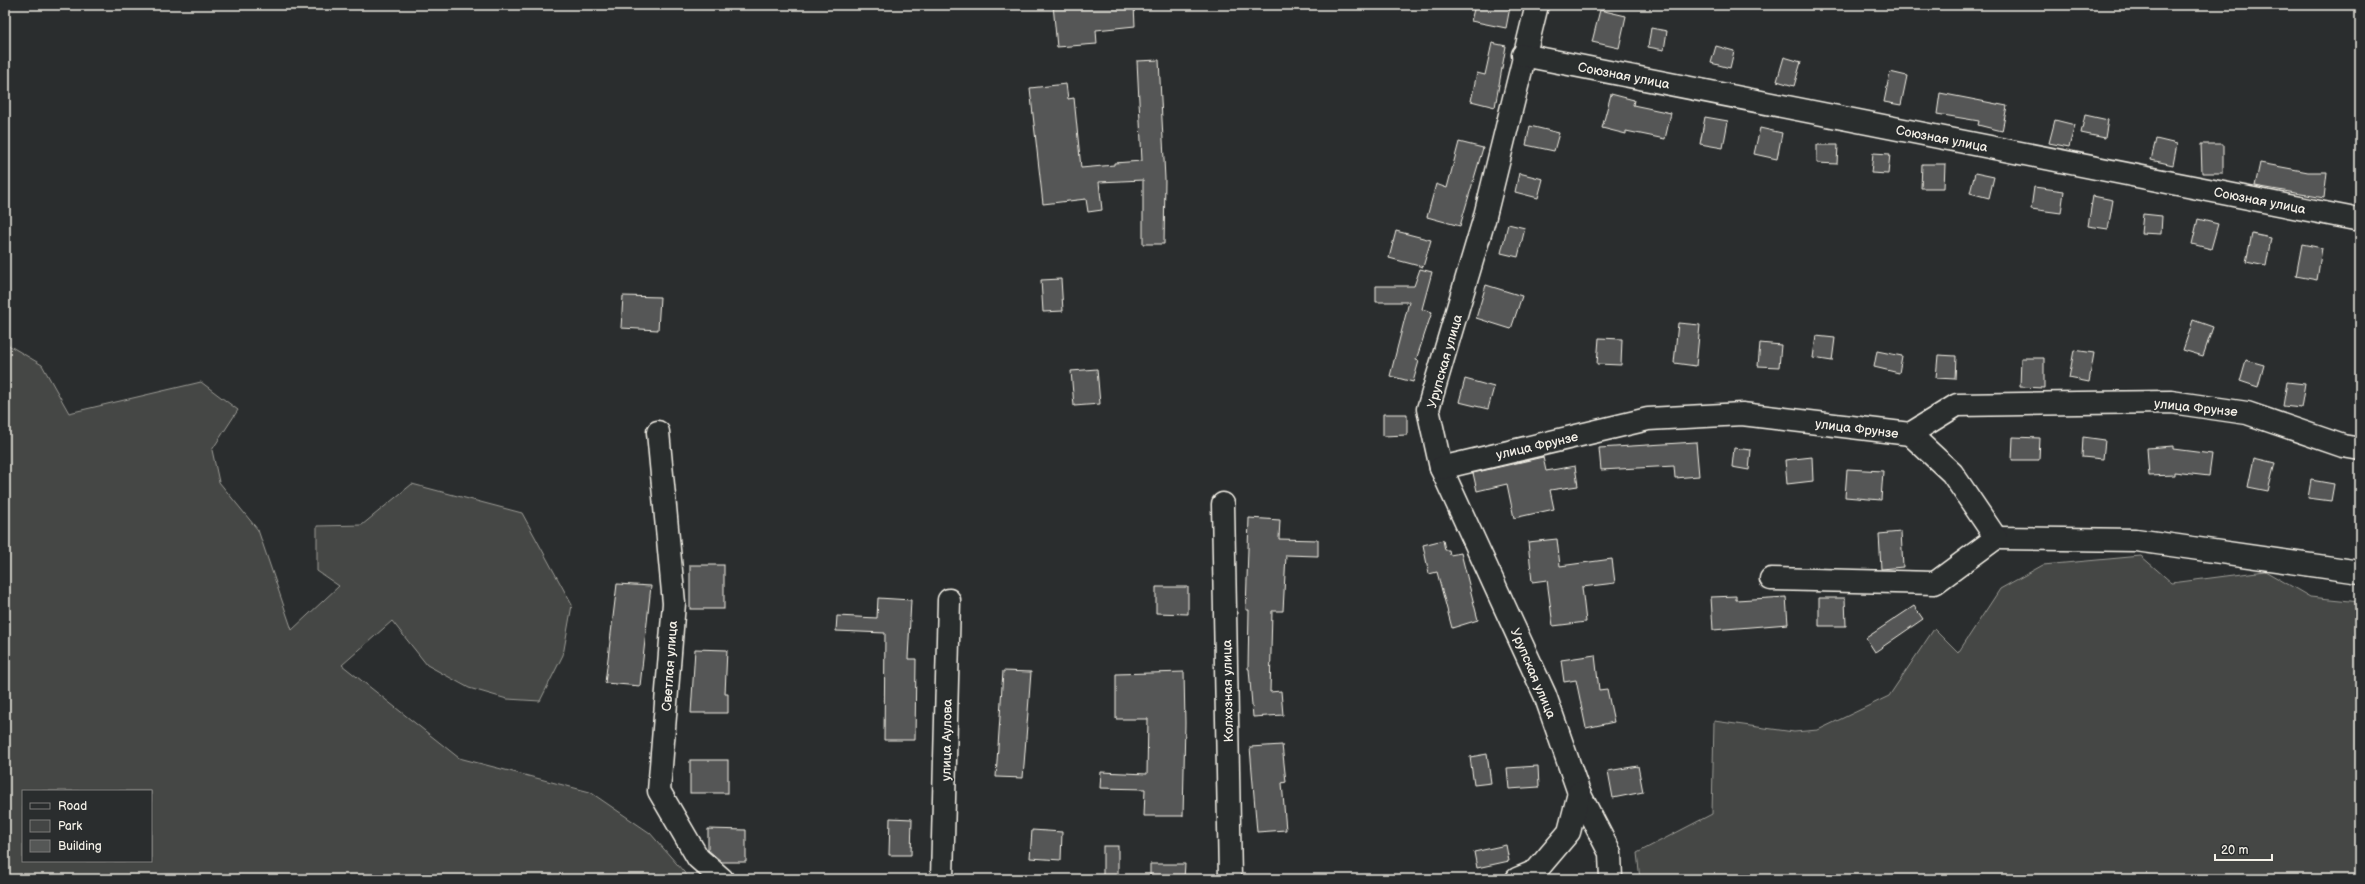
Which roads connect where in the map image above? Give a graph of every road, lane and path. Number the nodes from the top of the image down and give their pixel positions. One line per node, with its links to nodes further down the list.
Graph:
1 (1537, 5): 2 (street, Урупская улица)
2 (1523, 56): 3 (street, Союзная улица); 7 (street, Урупская улица)
3 (2360, 220)
4 (658, 432): 14 (street, Светлая улица)
5 (1910, 434): 6 (street, улица Фрунзе); 7 (street, улица Фрунзе); 9 (street)
6 (2360, 449)
7 (1441, 468): 13 (street, Урупская улица)
8 (1223, 504): 16 (street, Колхозная улица)
9 (1996, 538): 10 (street); 11 (street)
10 (2360, 572)
11 (1771, 580)
12 (949, 600): 15 (street, улица Аулова)
13 (1579, 792): 17 (street); 18 (street, Урупская улица)
14 (722, 879)
15 (942, 879)
16 (1230, 879)
17 (1517, 879)
18 (1611, 879)

